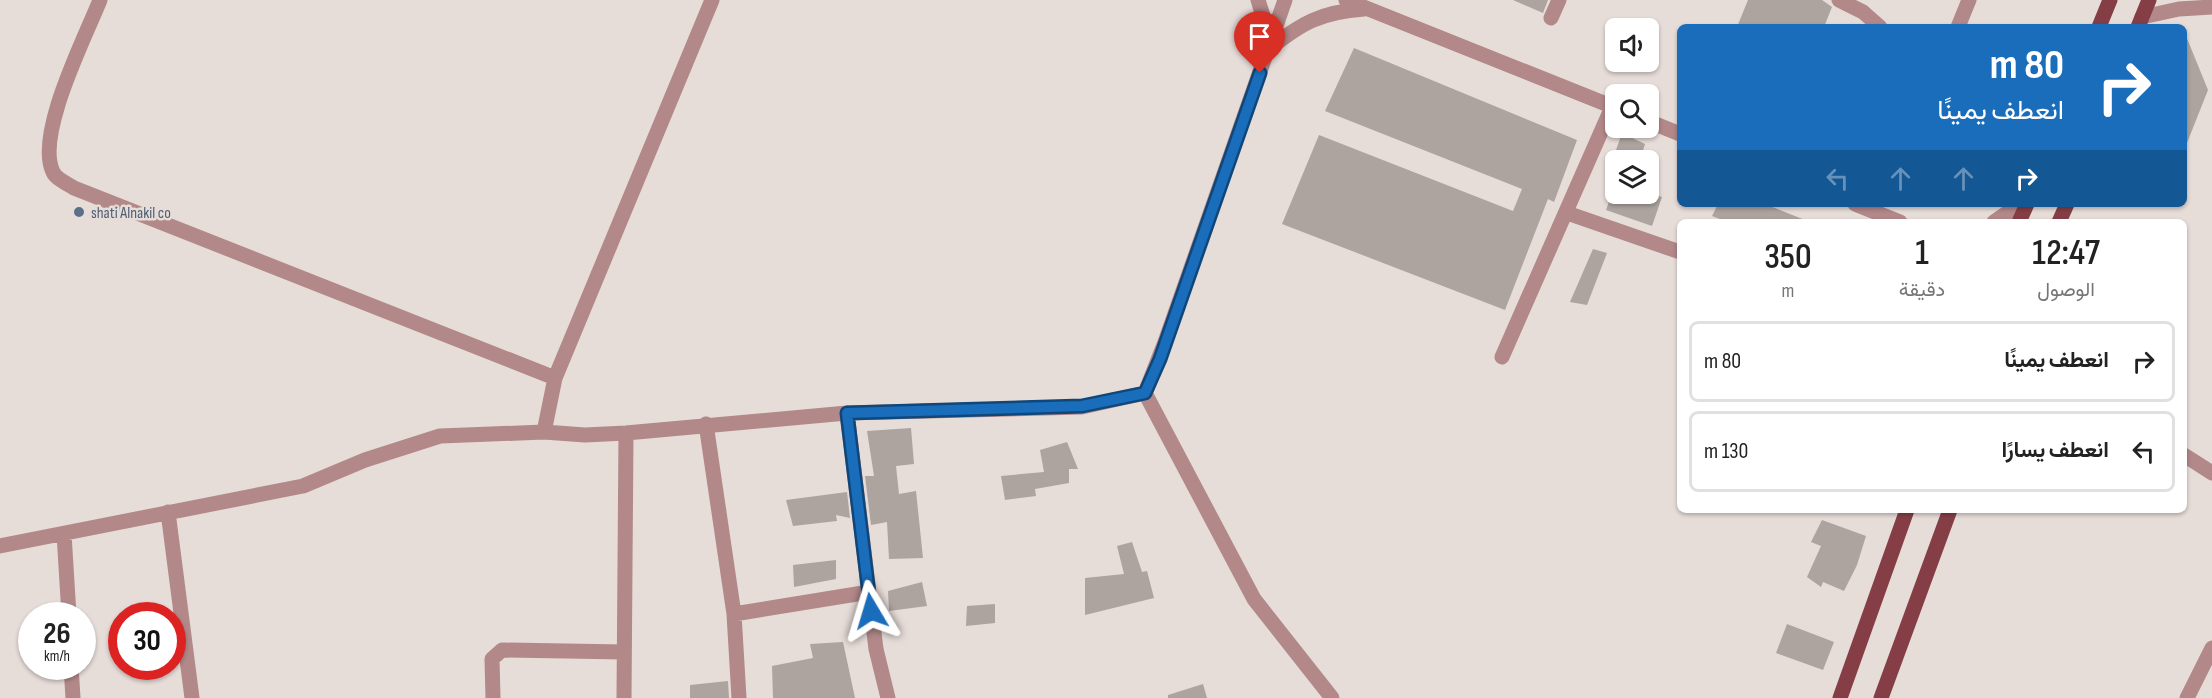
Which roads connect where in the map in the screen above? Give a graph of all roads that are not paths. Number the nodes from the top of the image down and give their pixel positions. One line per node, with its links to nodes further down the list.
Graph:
1 (100, 0): 29 (street)
2 (712, 0): 29 (street)
3 (1258, 0): 17 (street)
4 (1285, 0): 17 (street)
5 (1559, 0): 12 (street)
6 (1839, 0): 14 (street)
7 (1970, 0): 15 (street)
8 (2110, 0): 16 (main road)
9 (2149, 0): 13 (main road)
10 (1355, 3): 17 (street); 18 (street)
11 (2212, 8): 13 (street)
12 (1551, 18)
13 (2140, 22)
14 (1877, 24)
15 (1959, 24)
16 (2100, 24)
17 (1269, 46): 30 (street)
18 (1605, 103)
19 (1659, 125): 21 (street)
20 (1605, 127): 24 (street)
21 (1677, 133)
22 (1862, 207): 25 (street)
23 (2016, 207): 26 (street)
24 (1566, 213): 27 (street); 28 (street)
25 (1892, 219)
26 (1998, 219)
27 (1677, 251)
28 (1502, 357)
29 (555, 378): 33 (street)
30 (1145, 393): 31 (street); 54 (street)
31 (847, 413): 32 (street); 42 (street)
32 (706, 424): 34 (street); 44 (street)
33 (544, 432): 34 (street); 37 (street)
34 (626, 433): 45 (street)
35 (2187, 457): 36 (street)
36 (2212, 473)
37 (168, 512): 40 (street); 49 (street)
38 (1906, 513): 55 (main road)
39 (1949, 513): 56 (main road)
40 (64, 534): 41 (street); 43 (street)
41 (0, 546)
42 (869, 592): 44 (street); 53 (street)
43 (68, 602)
44 (734, 614): 52 (street)
45 (624, 652): 50 (street); 51 (street)
46 (2211, 652): 57 (street)
47 (72, 680): 48 (street)
48 (73, 698)
49 (192, 698)
50 (493, 698)
51 (624, 698)
52 (739, 698)
53 (888, 698)
54 (1332, 698)
55 (1840, 698)
56 (1881, 698)
57 (2187, 698)

